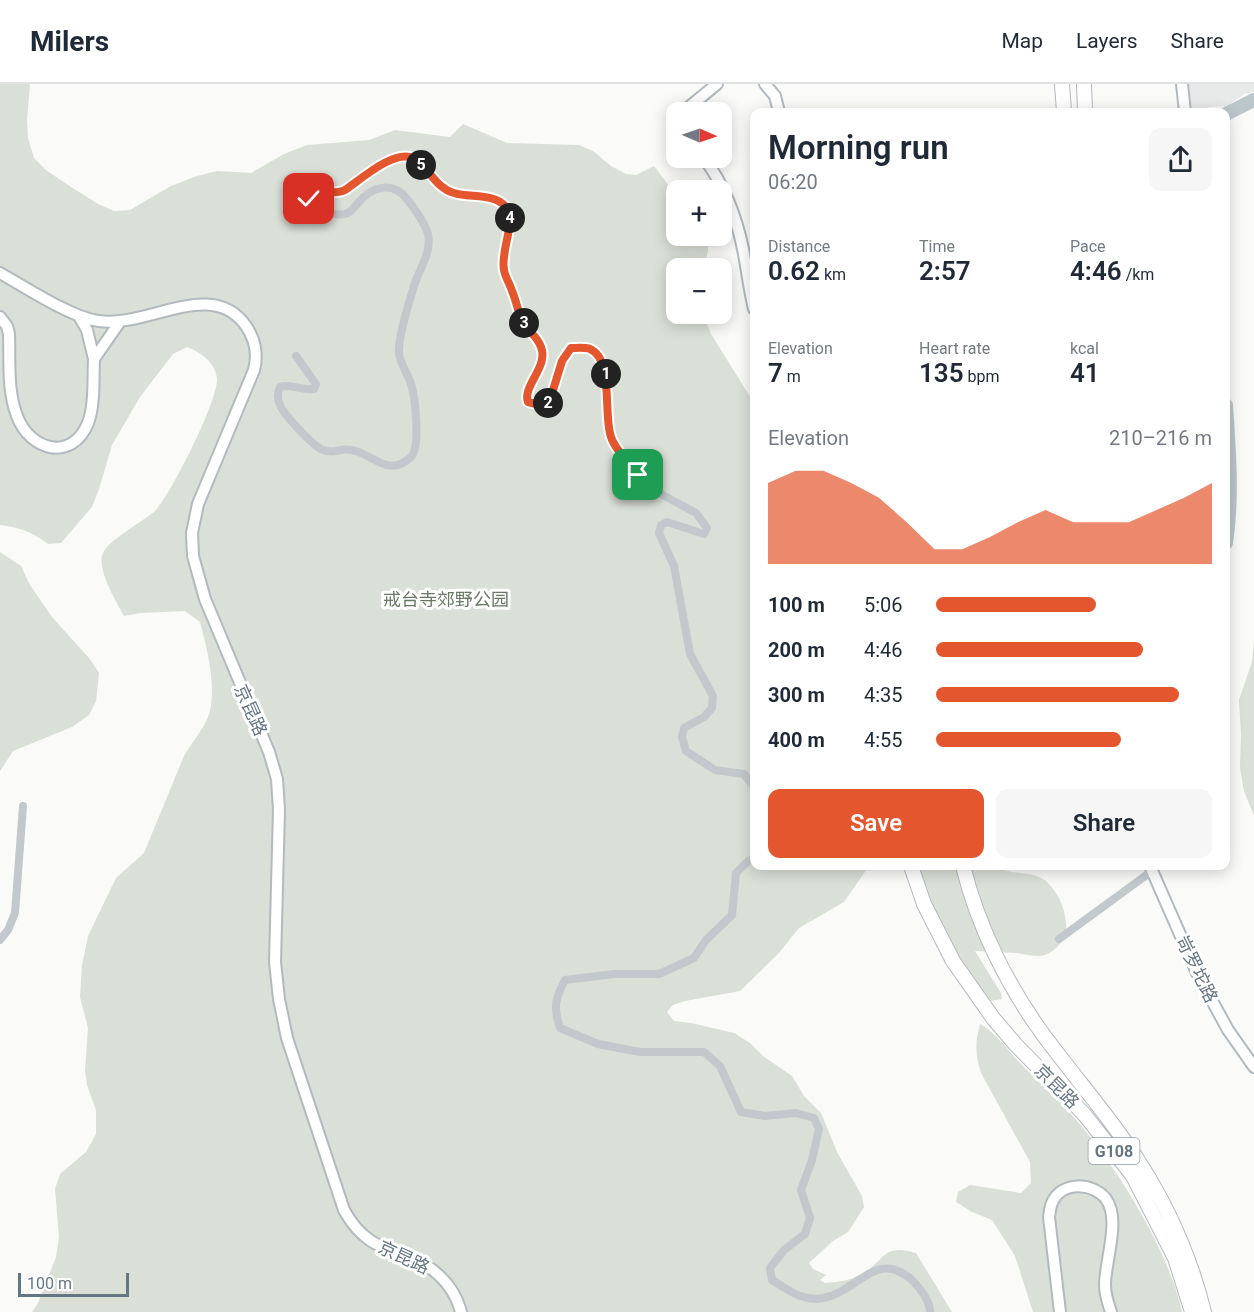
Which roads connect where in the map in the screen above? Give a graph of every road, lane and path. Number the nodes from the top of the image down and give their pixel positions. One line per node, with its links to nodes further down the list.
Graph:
1 (717, 84): 6 (main road)
2 (765, 84): 7 (main road)
3 (1062, 84): 8 (highway)
4 (1084, 84): 9 (highway)
5 (1182, 84): 10 (main road)
6 (695, 102)
7 (778, 108)
8 (1064, 108)
9 (1085, 108)
10 (1185, 108)
11 (712, 168): 13 (main road)
12 (0, 273): 14 (main road, 京昆路)
13 (750, 289)
14 (79, 316): 16 (main road, 京昆路); 18 (main road)
15 (0, 317): 19 (main road)
16 (119, 323): 18 (main road); 31 (main road, 京昆路)
17 (296, 356): 20 (street)
18 (94, 359): 19 (main road)
19 (5, 362)
20 (750, 782)
21 (23, 806): 28 (street)
22 (750, 860): 32 (street)
23 (912, 870): 35 (highway, 京昆路 / G108)
24 (964, 870): 30 (highway, 京昆路 / G108)
25 (1148, 870): 27 (street)
26 (1152, 870): 29 (main road, 岢罗坨路)
27 (1059, 939)
28 (0, 940)
29 (1254, 1067)
30 (1164, 1206): 36 (highway, 京昆路 / G108); 37 (highway)
31 (461, 1312)
32 (930, 1312)
33 (1060, 1312): 34 (main road)
34 (1111, 1312)
35 (1192, 1312)
36 (1204, 1312)
37 (1214, 1312)

